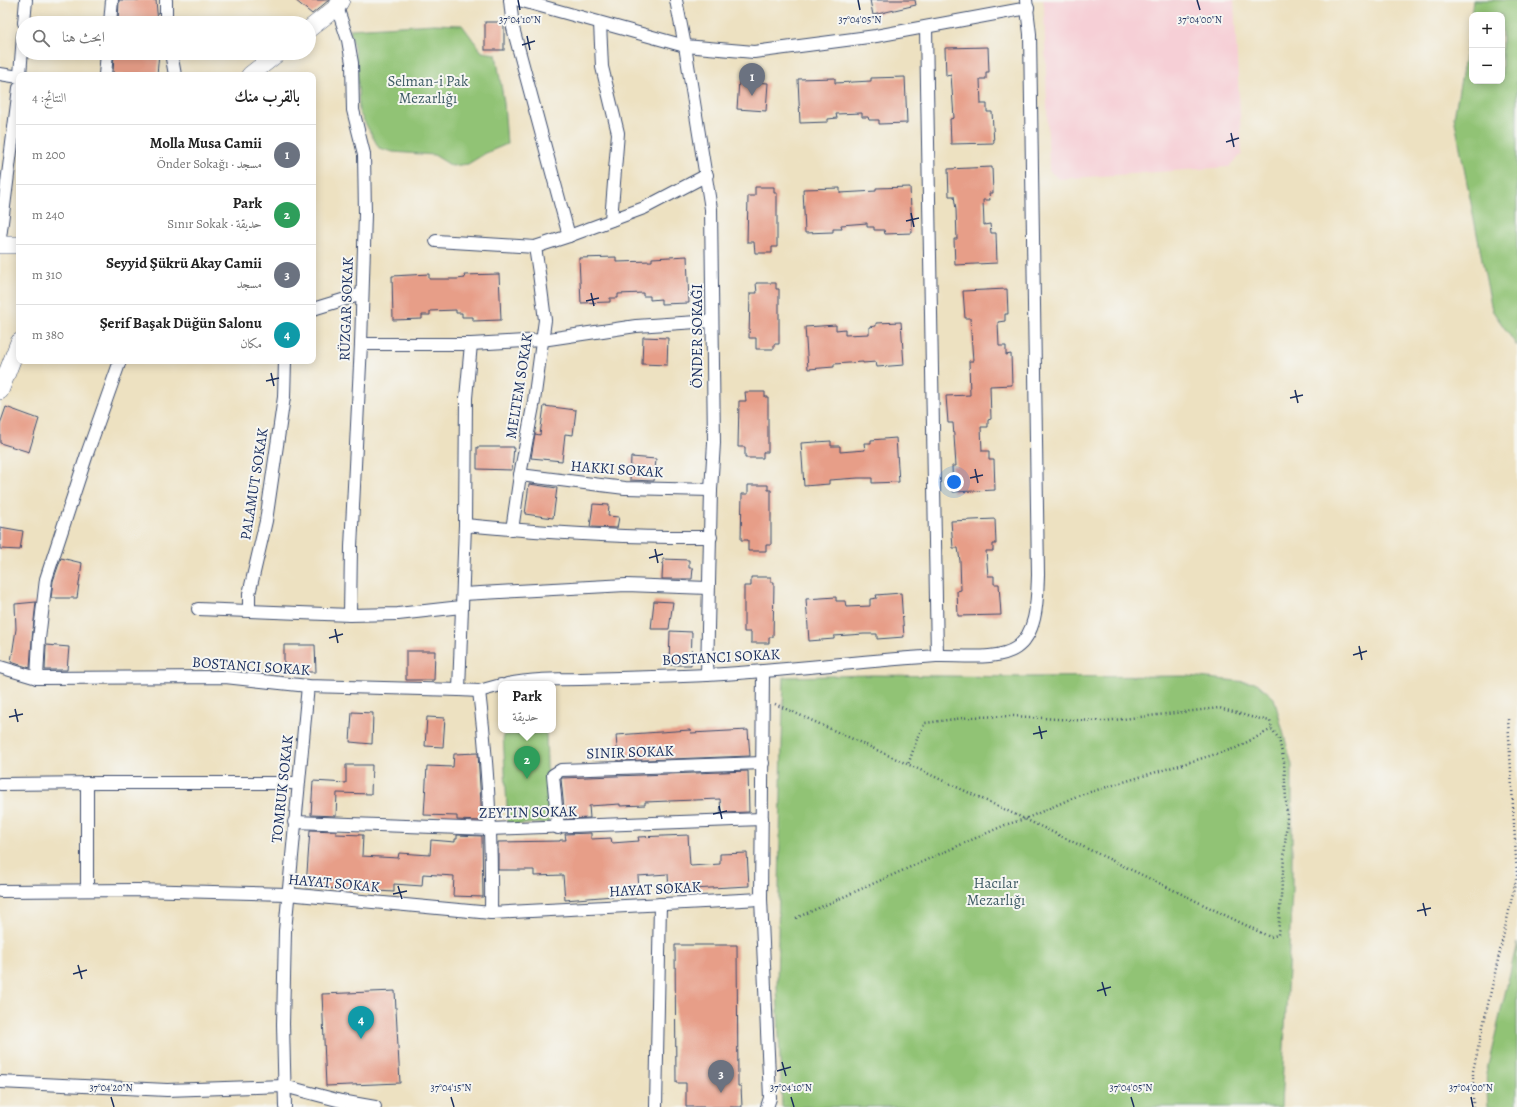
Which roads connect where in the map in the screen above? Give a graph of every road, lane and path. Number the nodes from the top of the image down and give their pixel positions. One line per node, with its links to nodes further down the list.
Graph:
1 (26, 0): 10 (street)
2 (112, 0): 11 (street)
3 (166, 0): 12 (street)
4 (510, 0): 30 (street)
5 (519, 0): 9 (street)
6 (676, 0): 16 (street)
7 (339, 4): 14 (main road); 36 (street, RÜZGAR SOKAK)
8 (1027, 4): 15 (street); 57 (street)
9 (561, 5): 13 (street)
10 (25, 16)
11 (111, 16)
12 (166, 16)
13 (600, 22): 16 (street); 29 (street)
14 (316, 23)
15 (926, 28): 16 (street); 57 (street)
16 (685, 46): 28 (street)
17 (21, 60): 21 (street)
18 (106, 60): 22 (street)
19 (172, 60): 23 (street)
20 (269, 60): 24 (main road)
21 (19, 72)
22 (104, 72)
23 (174, 72)
24 (254, 72)
25 (0, 74): 26 (street)
26 (16, 76)
27 (16, 112): 31 (street)
28 (707, 175): 29 (street); 38 (street)
29 (611, 220): 30 (street)
30 (569, 236): 35 (street)
31 (0, 238)
32 (436, 241): 35 (street)
33 (16, 244): 34 (main road)
34 (0, 245)
35 (535, 247): 39 (street, MELTEM SOKAK)
36 (362, 294): 37 (street); 40 (street, RÜZGAR SOKAK)
37 (316, 308)
38 (712, 321): 39 (street); 47 (street)
39 (542, 340): 41 (street); 46 (street, MELTEM SOKAK)
40 (361, 344): 41 (street); 56 (street, RÜZGAR SOKAK)
41 (471, 344): 48 (street)
42 (16, 350): 45 (main road)
43 (119, 364): 61 (street)
44 (285, 364): 55 (street, PALAMUT SOKAK)
45 (0, 391)
46 (520, 475): 47 (street); 49 (street, MELTEM SOKAK)
47 (711, 490): 50 (street)
48 (465, 525): 49 (street); 52 (street)
49 (512, 530): 50 (street)
50 (711, 537): 51 (street)
51 (708, 588): 52 (street); 60 (street)
52 (463, 594): 53 (street)
53 (461, 607): 56 (street); 65 (street)
54 (198, 610): 55 (street)
55 (249, 611): 56 (street)
56 (350, 615)
57 (937, 656): 59 (street)
58 (0, 667): 61 (street)
59 (763, 671): 60 (street); 67 (street)
60 (707, 675): 62 (street)
61 (37, 678): 63 (street)
62 (538, 681)
63 (308, 686): 65 (street); 73 (street, TOMRUK SOKAK)
64 (498, 687): 66 (street)
65 (459, 690): 66 (street)
66 (479, 691): 79 (street)
67 (763, 698): 70 (street); 71 (path)
68 (1508, 719): 93 (path)
69 (1272, 729): 71 (path); 76 (path); 76 (path)
70 (762, 763): 75 (street); 78 (street)
71 (908, 765): 76 (path)
72 (87, 783): 73 (street); 74 (street); 80 (street)
73 (298, 783): 77 (street, TOMRUK SOKAK)
74 (0, 784)
75 (762, 819): 78 (street, ZEYTIN SOKAK); 83 (street)
76 (1024, 819): 86 (path)
77 (294, 822): 79 (street, ZEYTIN SOKAK); 82 (street, TOMRUK SOKAK)
78 (558, 828): 79 (street, ZEYTIN SOKAK)
79 (490, 829): 85 (street)
80 (88, 890): 81 (street, HAYAT SOKAK); 82 (street, HAYAT SOKAK)
81 (0, 891)
82 (287, 894): 85 (street, HAYAT SOKAK); 88 (street, TOMRUK SOKAK)
83 (761, 899): 84 (street, HAYAT SOKAK); 92 (street)
84 (660, 904): 85 (street, HAYAT SOKAK); 91 (street)
85 (492, 913)
86 (796, 918)
87 (0, 1082): 88 (street)
88 (284, 1086): 89 (street, TOMRUK SOKAK); 90 (street)
89 (285, 1107)
90 (375, 1107)
91 (656, 1107)
92 (767, 1107)
93 (1473, 1107)

